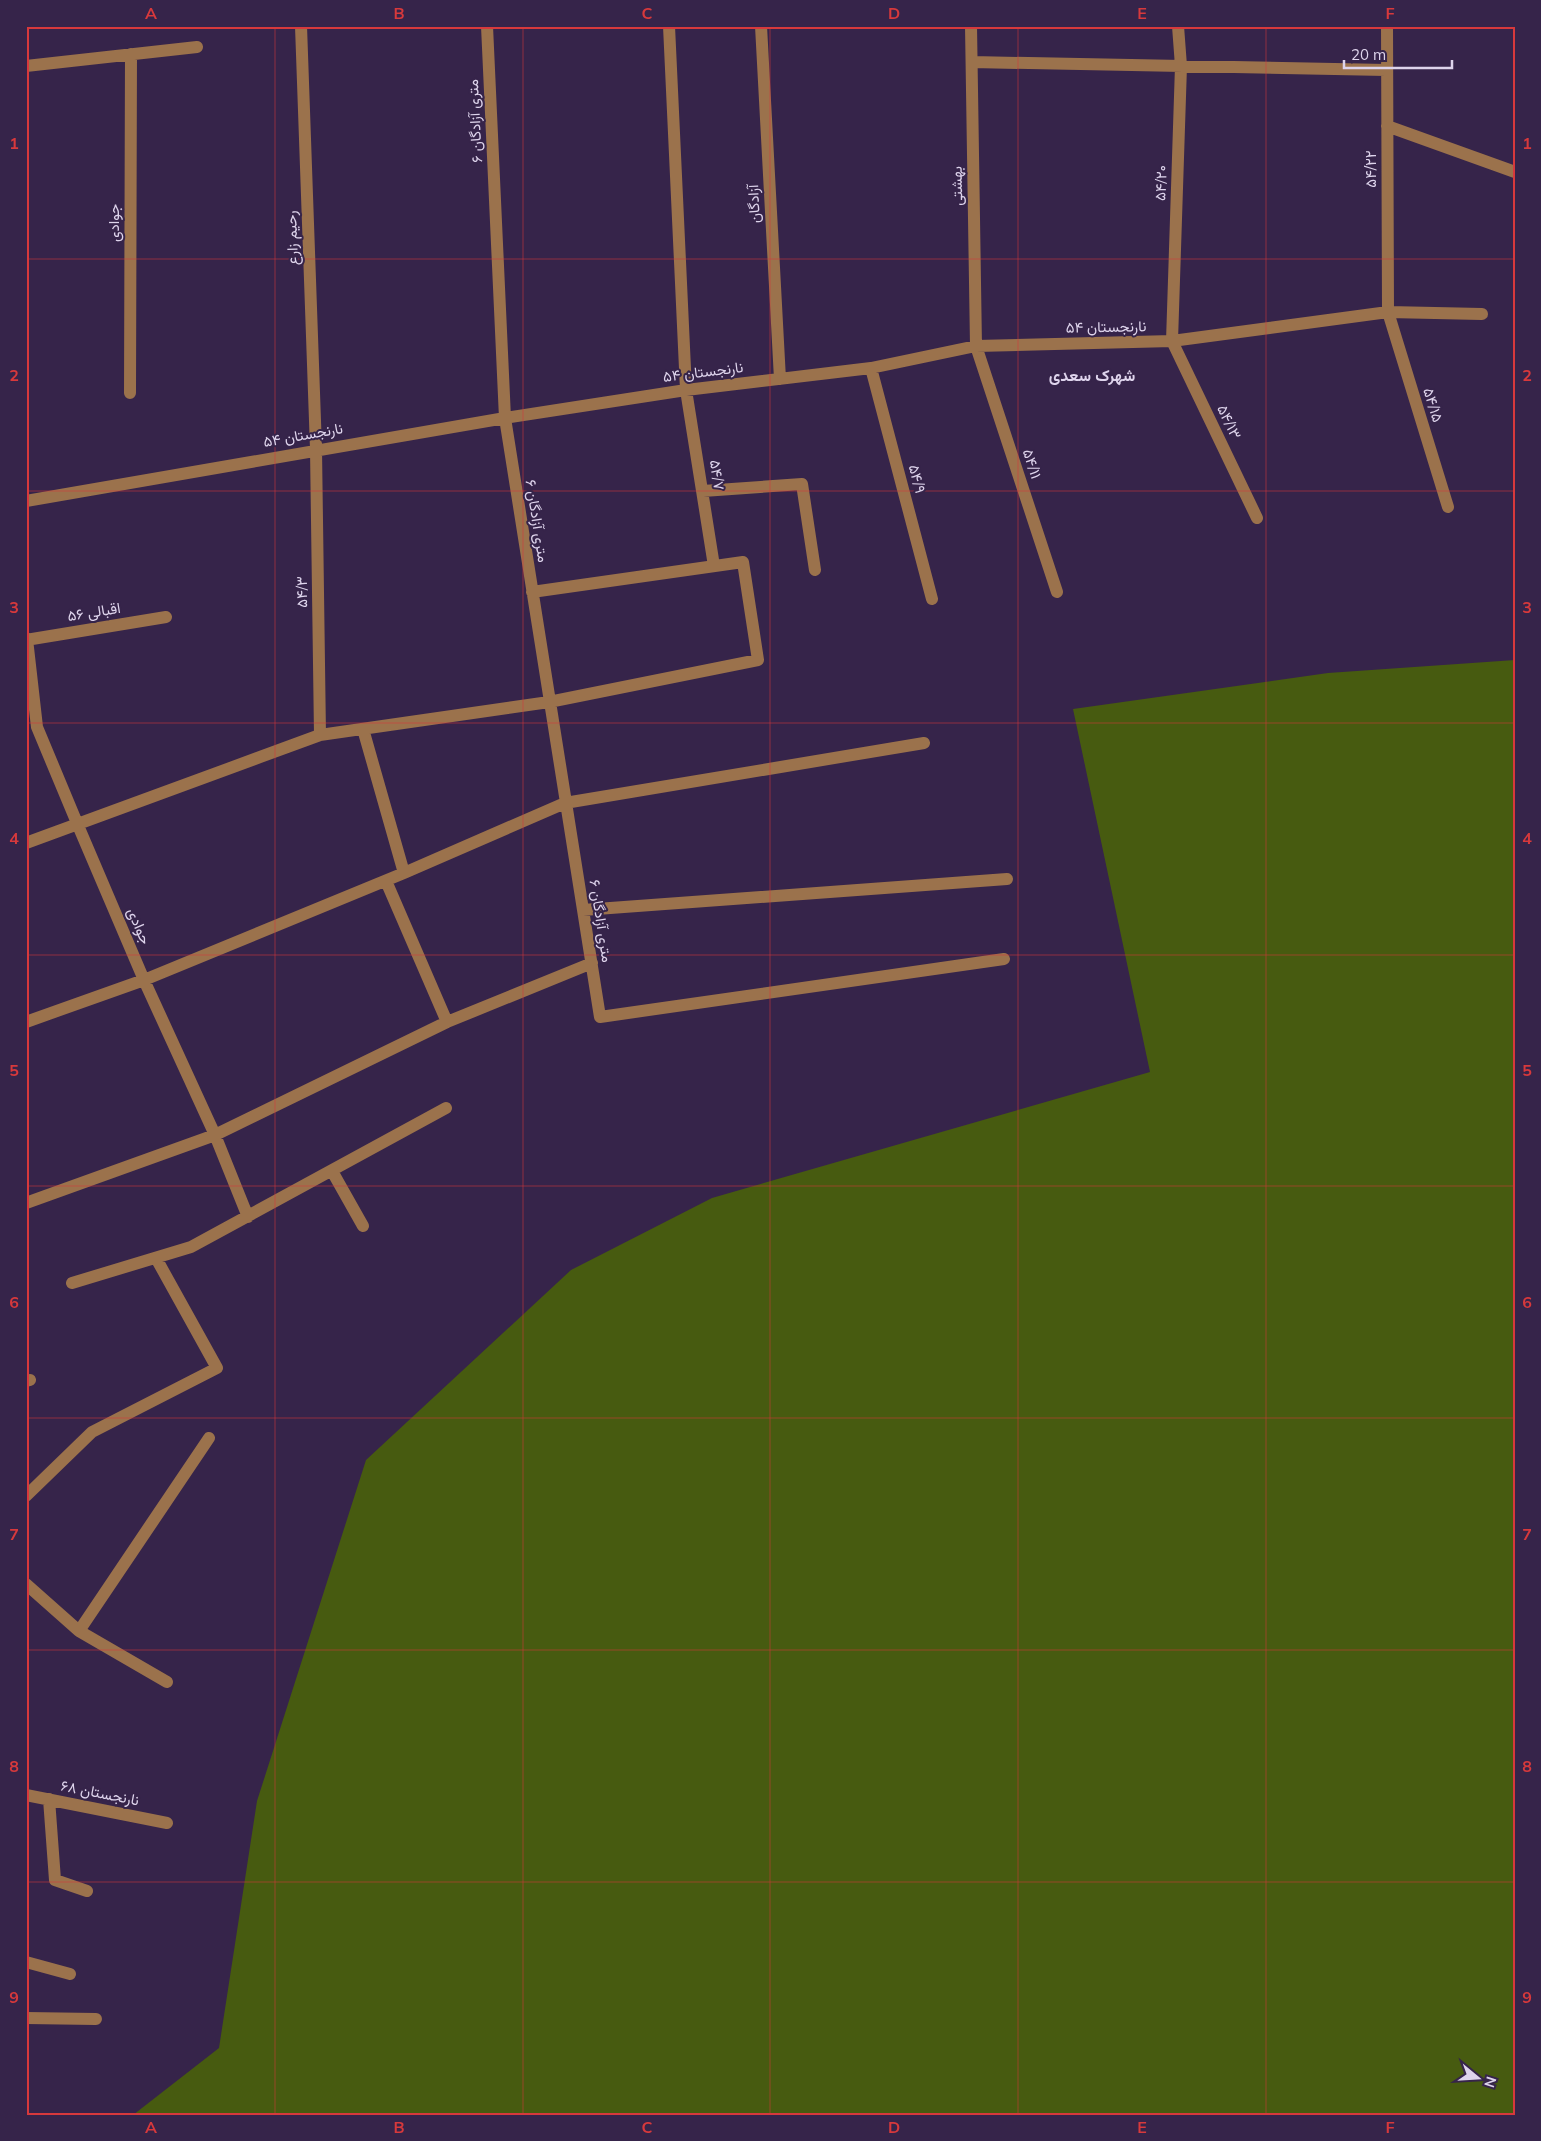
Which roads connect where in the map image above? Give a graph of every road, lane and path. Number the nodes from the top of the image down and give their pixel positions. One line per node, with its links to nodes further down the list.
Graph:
1 (301, 26): 25 (street, رحیم زارع)
2 (486, 26): 24 (street, ۶ متری آزادگان)
3 (668, 26): 22 (street, ۵۴/۷)
4 (761, 26): 21 (street, آزادگان)
5 (971, 26): 10 (street, بهشتی)
6 (1178, 26): 12 (street, ۵۴/۲۰)
7 (1387, 26): 13 (street, ۵۴/۲۲)
8 (197, 47): 9 (street)
9 (131, 54): 11 (street); 23 (street, جوادی)
10 (972, 62): 12 (street); 19 (street, بهشتی)
11 (26, 66)
12 (1181, 66): 13 (street); 18 (street, ۵۴/۲۰)
13 (1386, 70): 14 (street, ۵۴/۲۲)
14 (1387, 126): 15 (street); 16 (street, ۵۴/۲۲)
15 (1515, 172)
16 (1388, 312): 17 (street, نارنجستان ۵۴); 18 (street, نارنجستان ۵۴); 28 (street, ۵۴/۱۵)
17 (1482, 314)
18 (1172, 341): 19 (street, نارنجستان ۵۴); 29 (street, ۵۴/۱۳)
19 (976, 346): 20 (street, نارنجستان ۵۴); 33 (street, ۵۴/۱۱)
20 (870, 368): 21 (street, نارنجستان ۵۴); 34 (street, ۵۴/۹)
21 (780, 379): 22 (street, نارنجستان ۵۴)
22 (686, 390): 24 (street, نارنجستان ۵۴); 26 (street, ۵۴/۷)
23 (130, 393)
24 (505, 418): 25 (street, نارنجستان ۵۴); 32 (street, ۶ متری آزادگان)
25 (316, 449): 27 (street, نارنجستان ۵۴); 39 (street, ۵۴/۳)
26 (703, 491): 30 (street, ۵۴/۷); 31 (street)
27 (26, 500)
28 (1448, 507)
29 (1257, 518)
30 (714, 566): 32 (street); 37 (street)
31 (815, 570)
32 (532, 592): 37 (street, ۶ متری آزادگان)
33 (1058, 592)
34 (932, 599)
35 (166, 617): 36 (street, اقبالی ۵۶)
36 (27, 640): 42 (street, جوادی)
37 (549, 702): 38 (street); 41 (street, ۶ متری آزادگان)
38 (363, 729): 39 (street); 44 (street)
39 (320, 735): 42 (street)
40 (924, 743): 41 (street)
41 (566, 803): 44 (street); 47 (street, ۶ متری آزادگان)
42 (77, 824): 43 (street); 50 (street, جوادی)
43 (26, 843)
44 (404, 873): 46 (street)
45 (1007, 879): 47 (street)
46 (386, 880): 50 (street); 52 (street)
47 (583, 910): 49 (street, ۶ متری آزادگان)
48 (1004, 959): 49 (street, ۶ متری آزادگان)
49 (592, 963): 52 (street)
50 (144, 980): 51 (street); 54 (street, جوادی)
51 (26, 1022)
52 (447, 1022): 54 (street)
53 (446, 1108): 55 (street)
54 (215, 1135): 56 (street); 57 (street, جوادی)
55 (332, 1172): 57 (street); 58 (street)
56 (26, 1203)
57 (248, 1217): 59 (street)
58 (364, 1226)
59 (156, 1258): 60 (street); 62 (street)
60 (72, 1283)
61 (209, 1438): 64 (street)
62 (26, 1496)
63 (26, 1584): 64 (street)
64 (79, 1631): 65 (street)
65 (167, 1682)
66 (26, 1795): 67 (street, نارنجستان ۶۸)
67 (49, 1800): 68 (street, نارنجستان ۶۸); 69 (street)
68 (167, 1823)
69 (87, 1891)
70 (26, 1962): 71 (street)
71 (70, 1974)
72 (26, 2018): 73 (street)
73 (96, 2019)

